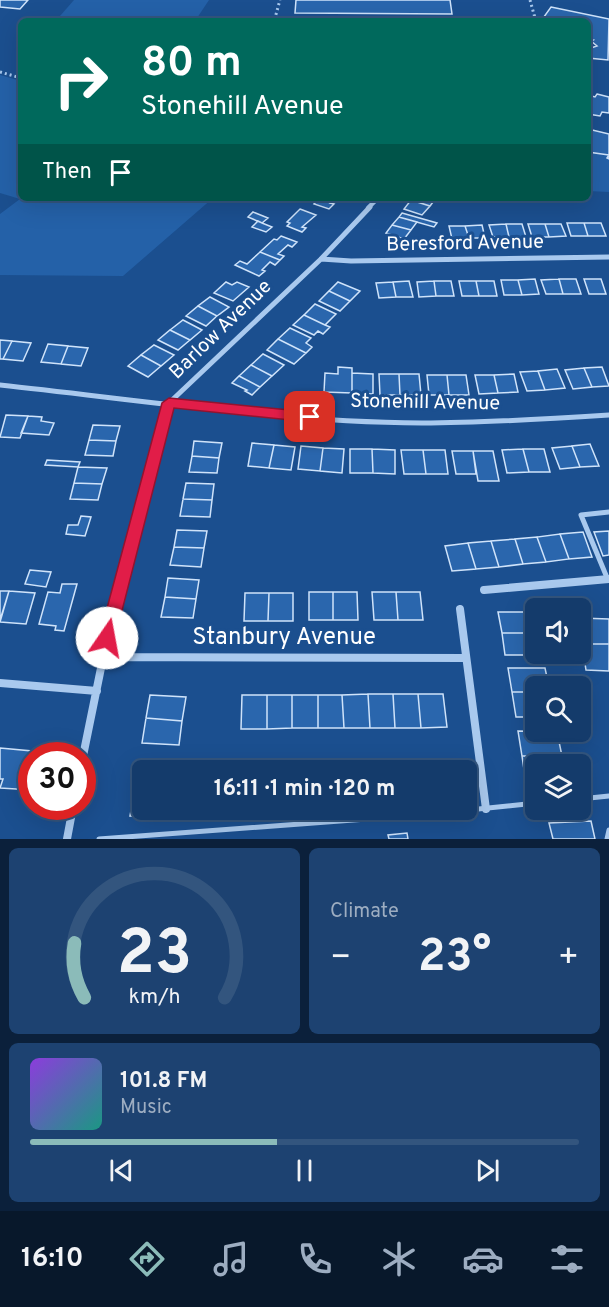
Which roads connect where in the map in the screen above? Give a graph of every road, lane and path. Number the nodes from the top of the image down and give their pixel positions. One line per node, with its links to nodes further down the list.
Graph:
1 (280, 0): 3 (path)
2 (530, 0): 4 (path)
3 (275, 18)
4 (535, 18)
5 (0, 72): 6 (path)
6 (18, 77)
7 (375, 201): 9 (street, Barlow Avenue)
8 (609, 257): 9 (street, Beresford Avenue)
9 (321, 259): 11 (street, Barlow Avenue)
10 (0, 385): 11 (street, Stonehill Avenue)
11 (169, 403): 12 (street, Stonehill Avenue); 17 (street, Barlow Avenue)
12 (609, 415)
13 (609, 512): 14 (lane)
14 (608, 580): 15 (street)
15 (484, 590)
16 (460, 609): 18 (street)
17 (103, 657): 18 (street, Stanbury Avenue); 20 (street, Barlow Avenue)
18 (465, 658): 25 (street)
19 (0, 683): 20 (street)
20 (97, 691): 21 (street, Barlow Avenue)
21 (86, 742)
22 (609, 796): 23 (lane)
23 (591, 798)
24 (525, 805): 25 (lane)
25 (486, 809): 29 (lane)
26 (71, 820): 28 (street)
27 (609, 830): 30 (lane)
28 (67, 839)
29 (99, 839)
30 (607, 839)

